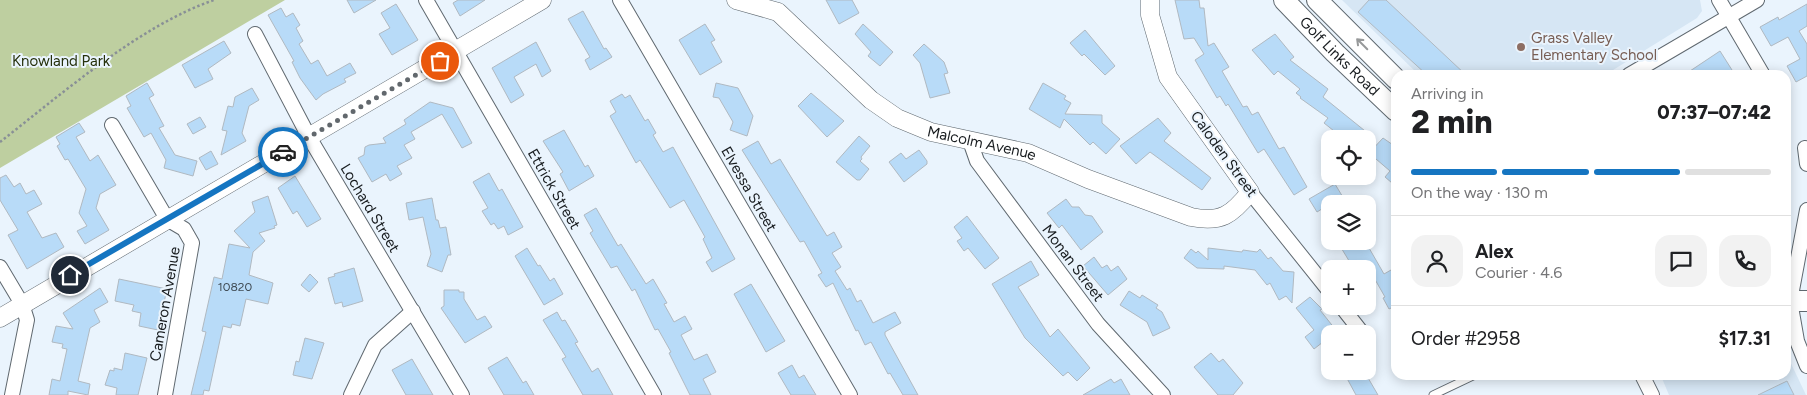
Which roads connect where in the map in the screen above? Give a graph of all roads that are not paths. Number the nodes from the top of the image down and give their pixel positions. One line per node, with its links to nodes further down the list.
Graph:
1 (426, 0): 13 (street, Ettrick Street)
2 (542, 0): 13 (street)
3 (620, 0): 42 (street, Elvessa Street)
4 (736, 0): 10 (street, Malcolm Avenue)
5 (1150, 0): 23 (street, Caloden Street)
6 (1284, 0): 17 (main road, Golf Links Road)
7 (1318, 0): 16 (main road, Golf Links Road, one-way to 7)
8 (1719, 0): 11 (street)
9 (1757, 0): 11 (street)
10 (780, 6): 20 (street, Malcolm Avenue)
11 (1728, 17): 14 (street); 15 (street)
12 (255, 34): 19 (street, Lochard Street)
13 (457, 52): 19 (street); 41 (street, Ettrick Street)
14 (1638, 70)
15 (1760, 70)
16 (1391, 73)
17 (1391, 106)
18 (112, 125): 25 (street, Cameron Avenue)
19 (309, 137): 25 (street); 30 (street, Lochard Street)
20 (970, 141): 23 (street, Malcolm Avenue); 43 (street, Monan Street)
21 (1805, 148): 22 (street)
22 (1807, 164)
23 (1250, 192): 27 (street, Caloden Street)
24 (1807, 210): 28 (street)
25 (167, 219): 29 (street); 38 (street, Cameron Avenue)
26 (0, 267): 29 (street)
27 (1321, 281)
28 (1792, 300): 34 (street)
29 (22, 304): 32 (street); 37 (street)
30 (412, 311): 39 (street); 40 (street, Lochard Street)
31 (1348, 315): 33 (street)
32 (0, 318)
33 (1356, 325)
34 (1807, 366)
35 (1464, 380): 44 (lane)
36 (1644, 380): 45 (street)
37 (12, 395)
38 (165, 395)
39 (351, 395)
40 (462, 395)
41 (654, 395)
42 (850, 395)
43 (1163, 395)
44 (1433, 395)
45 (1652, 395)

